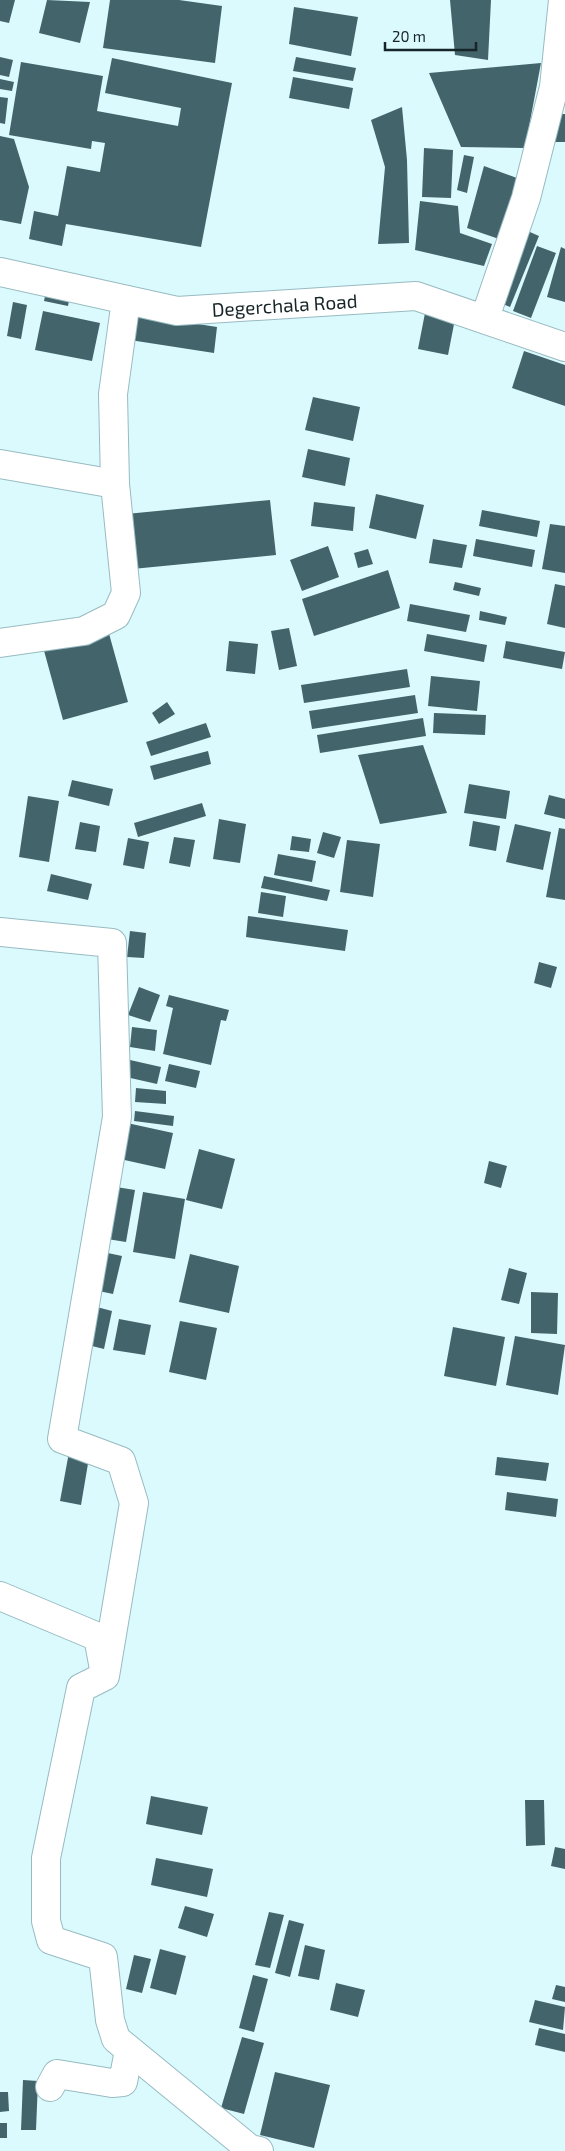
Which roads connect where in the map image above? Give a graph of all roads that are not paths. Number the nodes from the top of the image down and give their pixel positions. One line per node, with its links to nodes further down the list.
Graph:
1 (563, 0): 4 (street)
2 (0, 272): 3 (street, Degerchala Road)
3 (126, 300): 5 (street, Degerchala Road); 7 (street)
4 (489, 306)
5 (565, 347)
6 (0, 464): 7 (street)
7 (115, 484): 8 (street)
8 (0, 643)
9 (0, 932): 11 (street)
10 (0, 1596): 11 (street)
11 (105, 1676): 12 (street)
12 (129, 2050): 13 (street); 14 (street)
13 (50, 2087)
14 (259, 2151)

